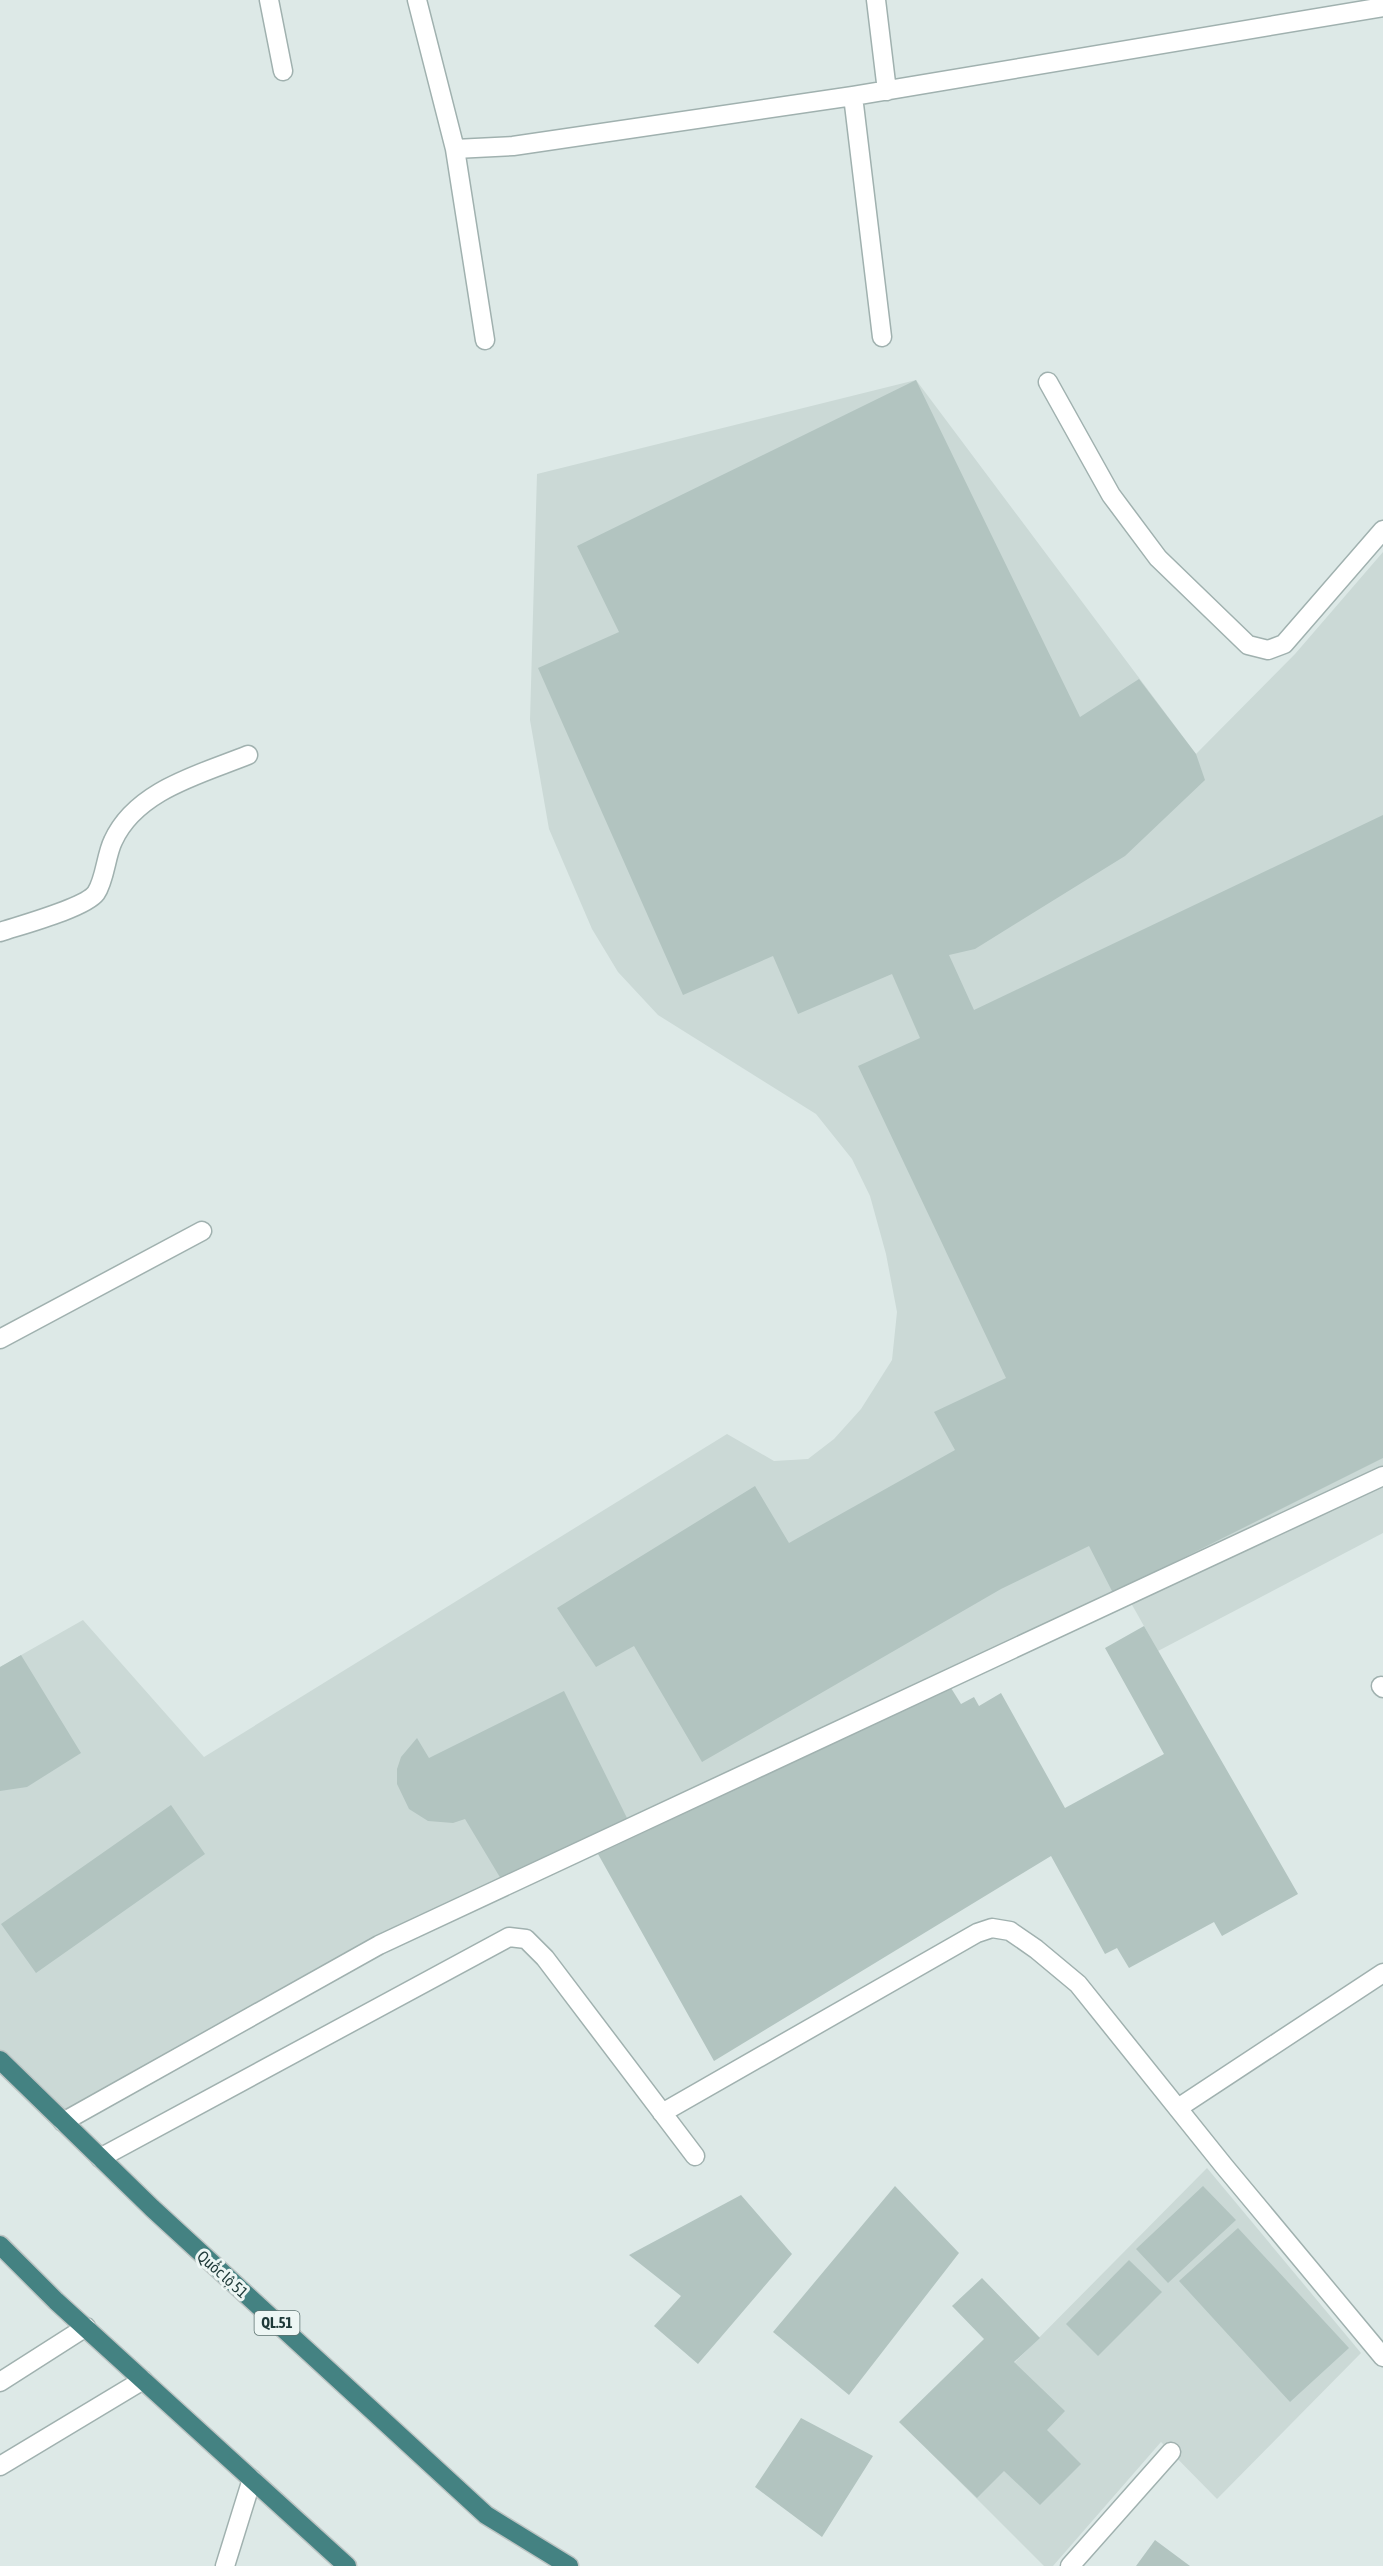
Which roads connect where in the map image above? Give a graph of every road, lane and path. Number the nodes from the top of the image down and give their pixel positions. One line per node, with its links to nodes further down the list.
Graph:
1 (268, 0): 5 (street)
2 (417, 0): 8 (street)
3 (876, 0): 6 (street)
4 (1383, 7): 6 (street)
5 (283, 71)
6 (887, 91): 7 (street)
7 (853, 96): 8 (street); 9 (street)
8 (455, 149): 10 (street)
9 (882, 337)
10 (485, 340)
11 (1048, 382): 12 (street)
12 (1383, 530)
13 (248, 755): 14 (street)
14 (0, 932)
15 (202, 1231): 16 (street)
16 (0, 1339)
17 (1383, 1476): 22 (street)
18 (1383, 1973): 20 (street)
19 (0, 2060): 22 (highway, Quốc lộ 51 / QL.51)
20 (1178, 2108): 21 (street); 27 (street)
21 (662, 2113): 23 (street); 24 (street)
22 (63, 2122): 24 (highway, Quốc lộ 51 / QL.51)
23 (695, 2156)
24 (100, 2158): 35 (highway, Quốc lộ 51 / QL.51)
25 (0, 2245): 26 (highway)
26 (86, 2327): 28 (highway); 29 (street)
27 (1383, 2357)
28 (143, 2380): 31 (street); 32 (highway)
29 (0, 2382)
30 (1171, 2452): 36 (street)
31 (0, 2466)
32 (252, 2479): 33 (street); 34 (highway)
33 (225, 2566)
34 (347, 2566)
35 (569, 2566)
36 (1070, 2566)

